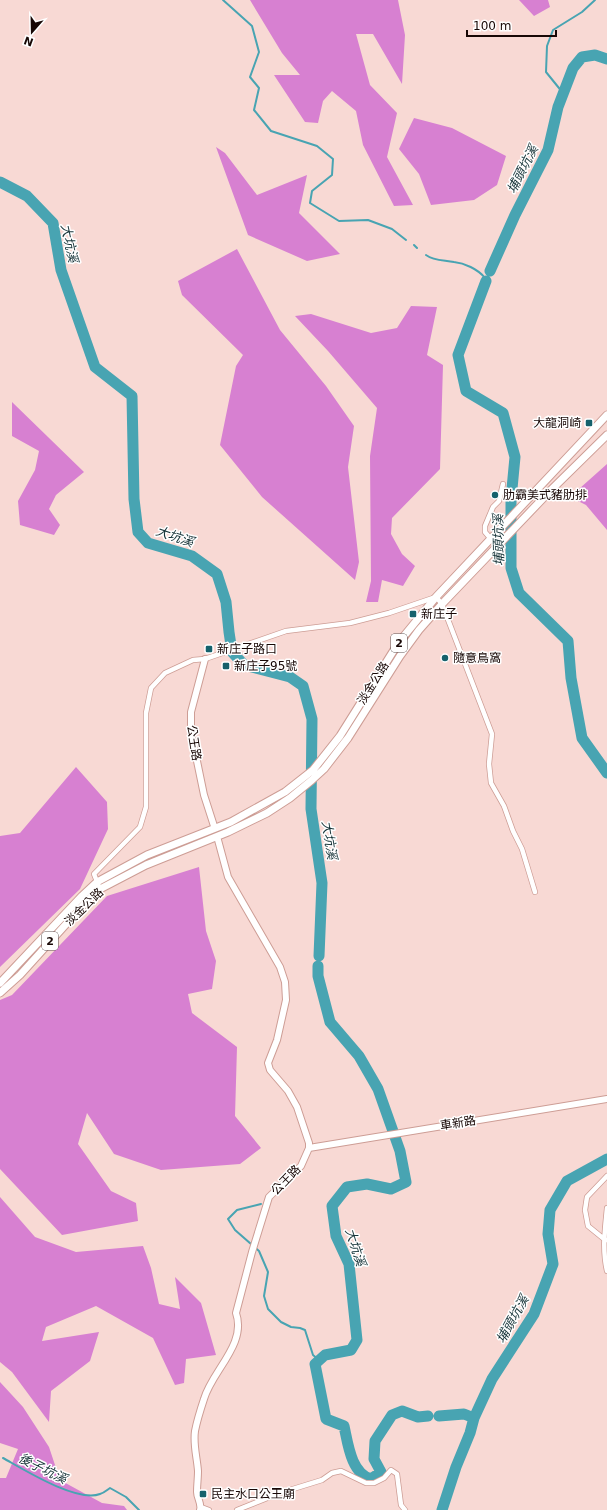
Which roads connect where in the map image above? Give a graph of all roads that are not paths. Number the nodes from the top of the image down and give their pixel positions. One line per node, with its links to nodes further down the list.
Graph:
1 (607, 415): 4 (main road, 2)
2 (607, 435): 6 (main road, 淡金公路 / 2)
3 (503, 484): 4 (street)
4 (493, 537): 5 (main road, 淡金公路 / 2)
5 (436, 597): 6 (street); 7 (street); 9 (main road, 淡金公路 / 2)
6 (442, 604): 9 (main road, 淡金公路 / 2); 14 (street)
7 (205, 659): 8 (street, 公王路); 12 (street)
8 (214, 826)
9 (226, 828): 10 (main road, 2)
10 (207, 836): 12 (main road, 淡金公路 / 2); 13 (main road, 淡金公路 / 2)
11 (218, 840): 18 (street)
12 (97, 882): 13 (street); 15 (main road, 淡金公路 / 2)
13 (100, 889): 16 (main road, 淡金公路 / 2)
14 (534, 892)
15 (0, 983)
16 (0, 993)
17 (607, 1099): 18 (street, 車新路)
18 (309, 1148): 23 (street, 公王路)
19 (607, 1176): 21 (street)
20 (607, 1208): 21 (street)
21 (605, 1240): 22 (street)
22 (607, 1271)
23 (200, 1509): 24 (street)
24 (209, 1510)
25 (237, 1510): 26 (street)
26 (405, 1510)

